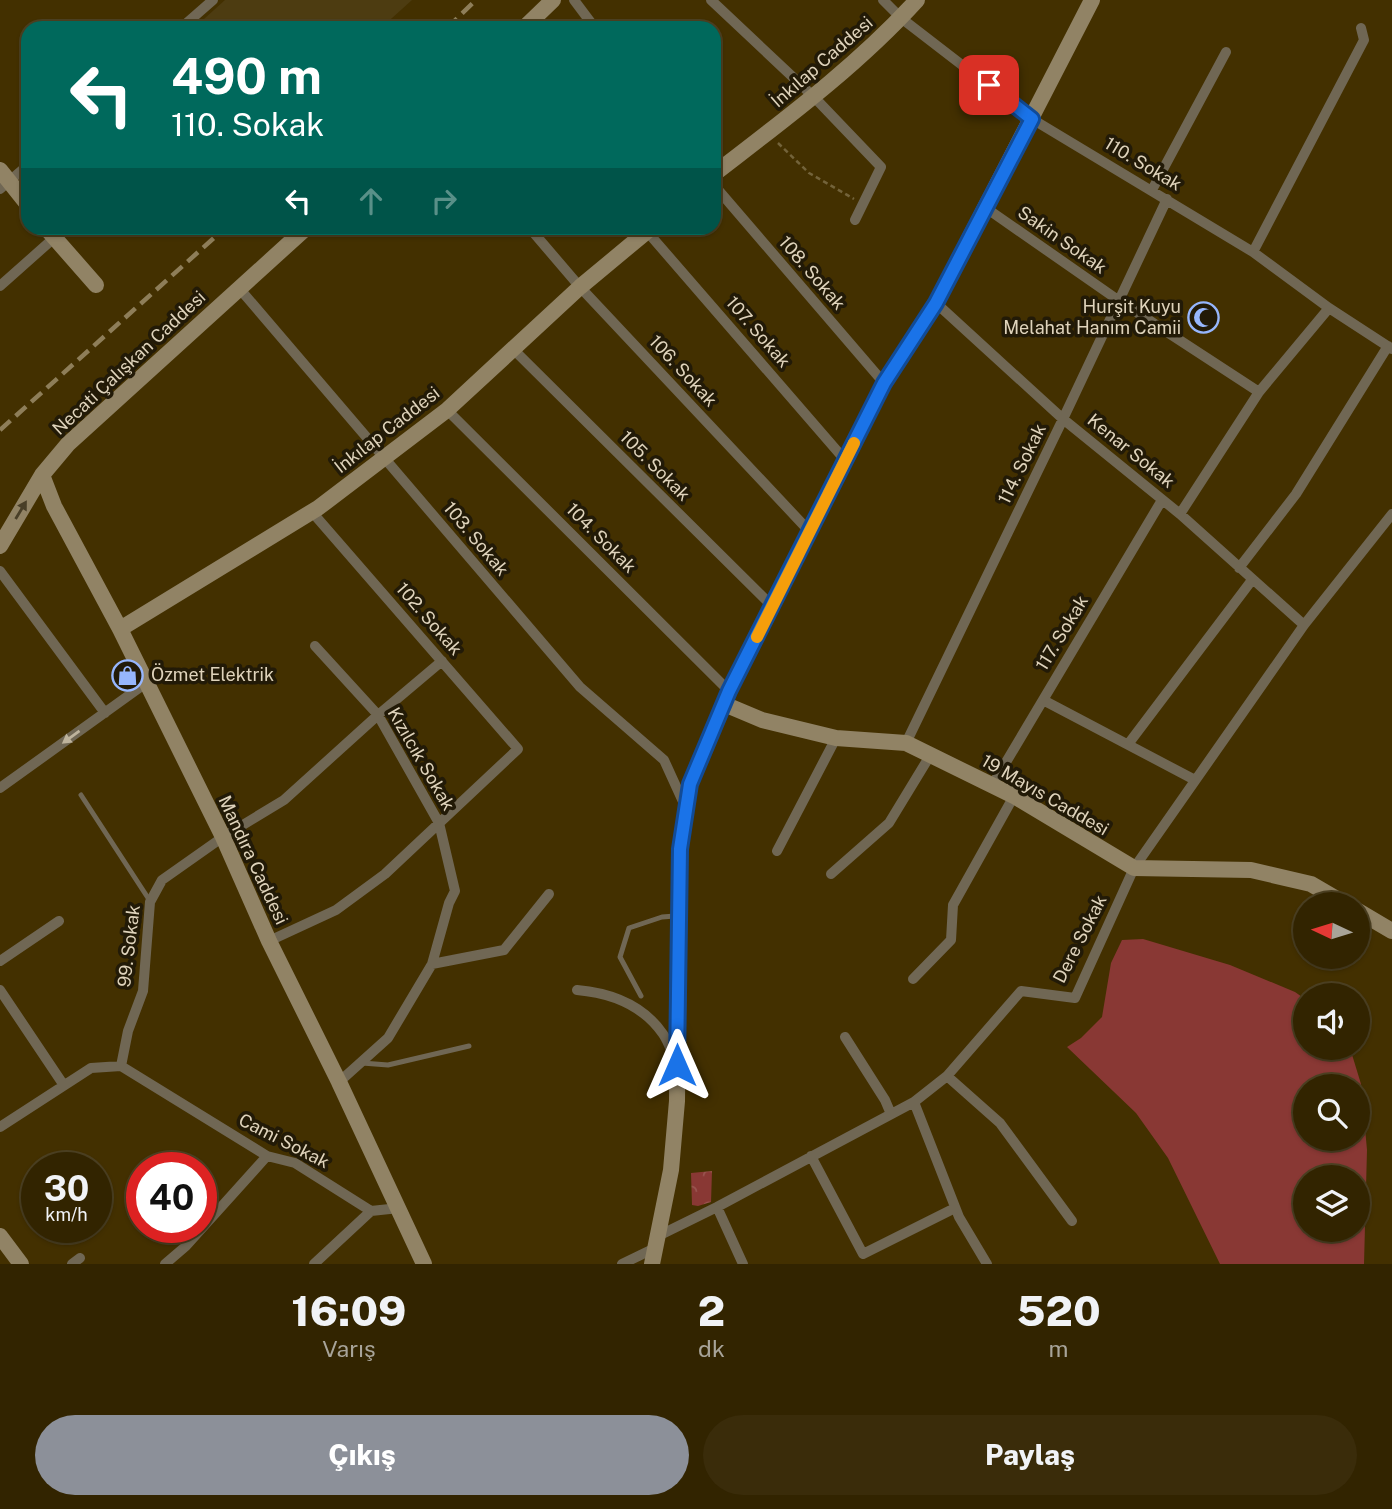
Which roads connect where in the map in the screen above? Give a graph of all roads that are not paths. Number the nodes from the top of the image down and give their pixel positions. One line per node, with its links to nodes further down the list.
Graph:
1 (213, 0): 9 (street)
2 (552, 0): 10 (street)
3 (574, 0): 11 (street)
4 (711, 0): 14 (street)
5 (883, 0): 8 (street, 110. Sokak)
6 (917, 0): 8 (street, İnkılap Caddesi)
7 (1092, 0): 15 (street)
8 (901, 18): 14 (street, İnkılap Caddesi); 15 (street, 110. Sokak)
9 (189, 21)
10 (531, 21)
11 (590, 21)
12 (1361, 28): 31 (street)
13 (1226, 52): 19 (street)
14 (814, 97): 17 (street, İnkılap Caddesi); 24 (street)
15 (1032, 119): 19 (street, 110. Sokak); 23 (street)
16 (21, 169): 18 (street)
17 (721, 169)
18 (3, 180): 21 (street)
19 (1152, 190): 22 (street, 110. Sokak)
20 (721, 193): 41 (street, 108. Sokak)
21 (21, 198)
22 (1167, 199): 31 (street, 110. Sokak); 36 (street, 114. Sokak)
23 (986, 208): 36 (street, Sakin Sokak); 37 (street)
24 (855, 220)
25 (47, 235): 33 (street)
26 (53, 235): 32 (street)
27 (298, 235): 35 (street, Necati Çalışkan Caddesi)
28 (536, 235): 34 (street, 106. Sokak)
29 (640, 235): 34 (street, İnkılap Caddesi)
30 (652, 235): 46 (street, 107. Sokak)
31 (1253, 252): 38 (street, 110. Sokak)
32 (96, 285)
33 (0, 286)
34 (580, 287): 40 (street, İnkılap Caddesi); 52 (street, 106. Sokak)
35 (239, 288): 45 (street, 103. Sokak); 47 (street, Necati Çalışkan Caddesi)
36 (1118, 300): 42 (street, Sakin Sokak); 44 (street, 114. Sokak)
37 (936, 303): 41 (street); 44 (street, Kenar Sokak)
38 (1329, 308): 39 (street, 110. Sokak); 42 (street)
39 (1390, 347): 54 (street)
40 (513, 349): 43 (street, İnkılap Caddesi); 57 (street, 105. Sokak)
41 (884, 383): 46 (street)
42 (1259, 392): 50 (street)
43 (447, 410): 45 (street, İnkılap Caddesi); 63 (street, 104. Sokak)
44 (1063, 419): 48 (street, Kenar Sokak); 68 (street, 114. Sokak)
45 (384, 457): 49 (street, İnkılap Caddesi); 76 (street, 103. Sokak)
46 (845, 460): 52 (street)
47 (42, 475): 53 (street, Necati Çalışkan Caddesi, one-way to 47); 59 (street, Mandıra Caddesi)
48 (1162, 500): 50 (street, Kenar Sokak); 64 (street, 117. Sokak)
49 (312, 512): 59 (street, İnkılap Caddesi); 61 (street, 102. Sokak)
50 (1180, 514): 54 (street, Kenar Sokak)
51 (1392, 514): 58 (street, Dere Sokak)
52 (810, 532): 57 (street)
53 (0, 546)
54 (1239, 568): 56 (street, Kenar Sokak)
55 (0, 571): 65 (street)
56 (1252, 580): 58 (street, Kenar Sokak); 69 (street)
57 (773, 607): 63 (street)
58 (1304, 625): 71 (street, Dere Sokak)
59 (120, 629): 62 (street, Mandıra Caddesi)
60 (315, 646): 66 (street, Kızılcık Sokak)
61 (443, 661): 66 (street, 99. Sokak); 77 (street, 102. Sokak)
62 (146, 683): 65 (street); 78 (street, Mandıra Caddesi)
63 (727, 697): 67 (street, 19 Mayıs Caddesi); 76 (street)
64 (1043, 699): 69 (street); 72 (street, 117. Sokak)
65 (105, 713): 73 (street, one-way to 73)
66 (377, 715): 77 (street, Kızılcık Sokak); 78 (street, 99. Sokak)
67 (836, 738): 68 (street, 19 Mayıs Caddesi); 79 (street)
68 (905, 743): 70 (street, 19 Mayıs Caddesi)
69 (1129, 743): 71 (street)
70 (931, 754): 72 (street, 19 Mayıs Caddesi); 81 (street)
71 (1195, 780): 80 (street, Dere Sokak)
72 (992, 784): 75 (street, 19 Mayıs Caddesi)
73 (0, 788)
74 (81, 795): 84 (lane)
75 (1014, 796): 80 (street, 19 Mayıs Caddesi); 92 (street)
76 (686, 808): 85 (street)
77 (439, 824): 89 (street); 91 (street, Kızılcık Sokak)
78 (223, 837): 84 (street, 99. Sokak); 89 (street, Mandıra Caddesi)
79 (777, 851)
80 (1134, 868): 82 (street, 19 Mayıs Caddesi); 101 (street, Dere Sokak)
81 (831, 874)
82 (1325, 892)
83 (549, 894): 91 (street)
84 (150, 902): 100 (street, 99. Sokak)
85 (678, 916): 95 (lane); 99 (street)
86 (1370, 918): 88 (street)
87 (59, 921): 90 (street)
88 (1392, 931)
89 (269, 941): 102 (street, Mandıra Caddesi)
90 (0, 961)
91 (432, 964): 98 (street, Kızılcık Sokak)
92 (913, 979)
93 (0, 990): 103 (street)
94 (577, 990): 99 (street)
95 (641, 996)
96 (845, 1037): 105 (street)
97 (469, 1046): 98 (lane)
98 (359, 1063): 102 (street, Kızılcık Sokak)
99 (677, 1065): 115 (street)
100 (121, 1066): 103 (street); 107 (street, Cami Sokak)
101 (947, 1076): 104 (street, Dere Sokak); 113 (street)
102 (339, 1082): 110 (street, Mandıra Caddesi)
103 (63, 1084): 106 (street)
104 (915, 1102): 105 (street, Dere Sokak); 111 (street)
105 (891, 1114): 108 (street, Dere Sokak)
106 (0, 1128)
107 (267, 1156): 112 (street, Cami Sokak); 117 (street)
108 (811, 1156): 109 (street, Dere Sokak); 111 (street)
109 (717, 1207): 115 (street, Dere Sokak); 121 (street)
110 (399, 1208): 112 (street); 119 (street, Mandıra Caddesi)
111 (955, 1208): 122 (street)
112 (371, 1211): 118 (street)
113 (1072, 1221)
114 (0, 1236): 116 (street)
115 (654, 1250): 120 (street, Dere Sokak)
116 (21, 1264)
117 (165, 1264)
118 (314, 1264)
119 (424, 1264)
120 (622, 1264)
121 (743, 1264)
122 (987, 1264)

